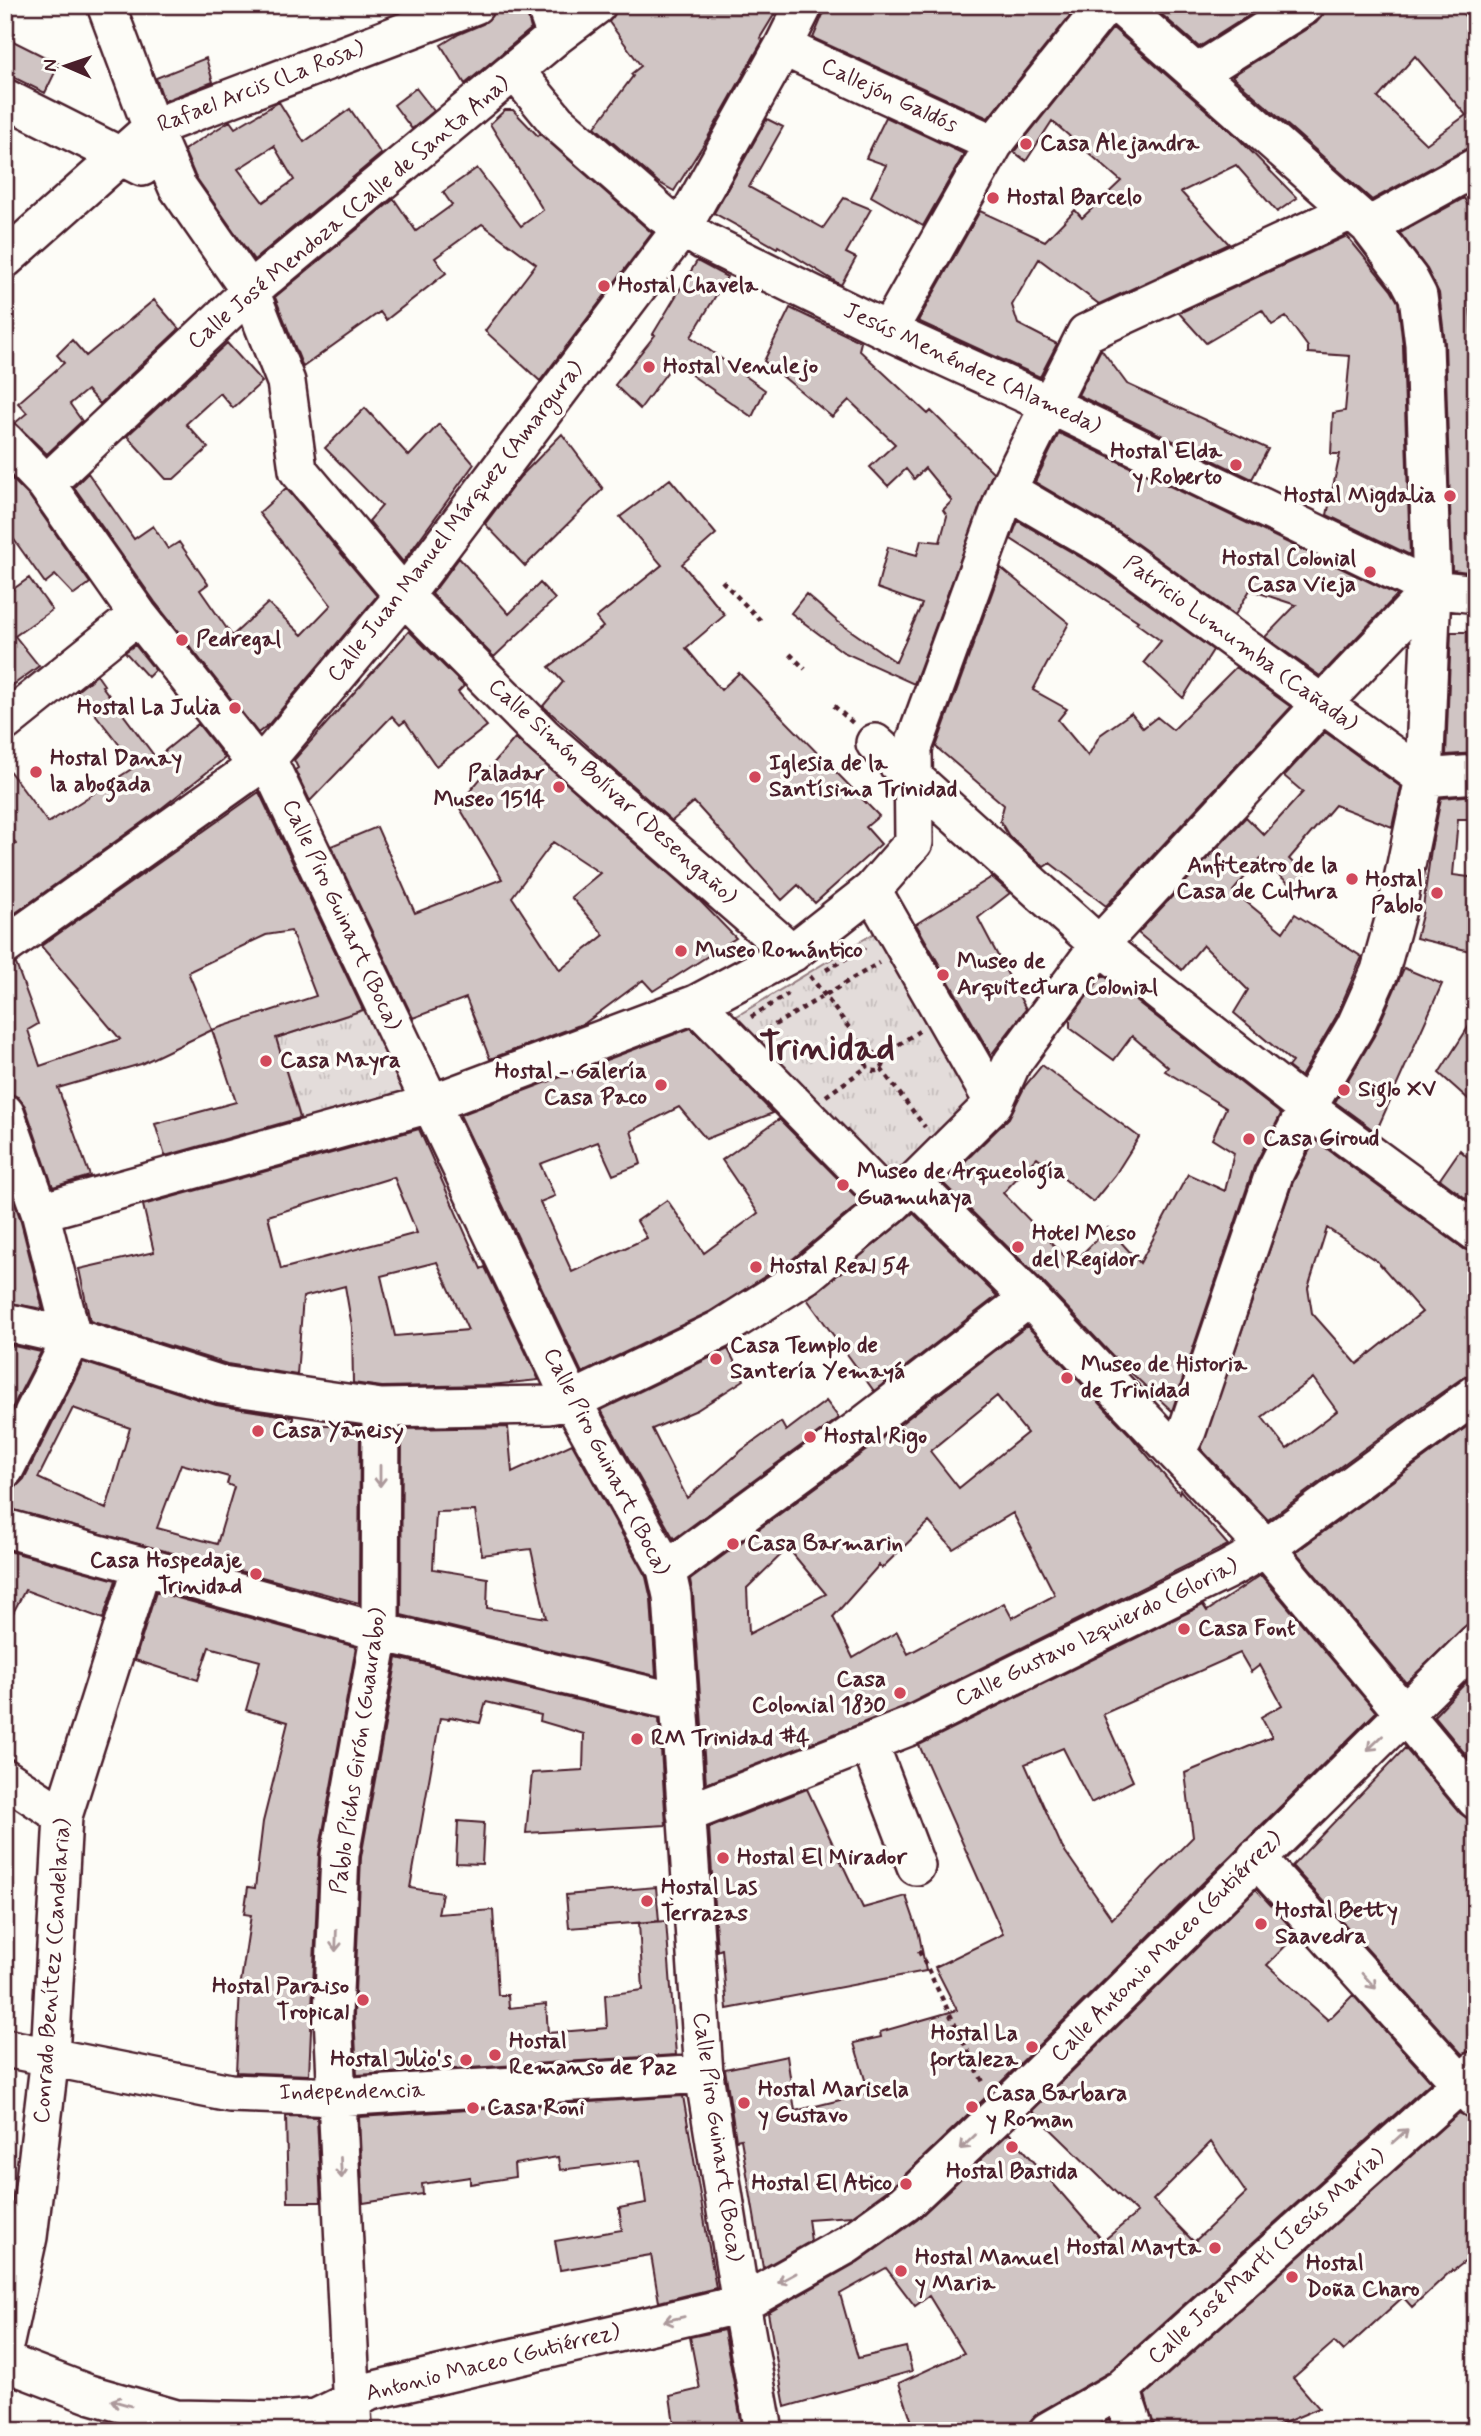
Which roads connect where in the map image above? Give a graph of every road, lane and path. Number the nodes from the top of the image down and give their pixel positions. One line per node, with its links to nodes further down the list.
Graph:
1 (106, 5): 13 (street, Calle Simón Bolívar (Desengaño))
2 (475, 5): 13 (street, Rafael Arcis (La Rosa))
3 (597, 5): 8 (street, Calle José Mendoza (Calle de Santa Ana))
4 (804, 5): 9 (street, Calle Juan Manuel Márquez (Amargura))
5 (1105, 5): 14 (street)
6 (1119, 5): 11 (street)
7 (1305, 5): 11 (street)
8 (551, 21): 10 (street, Calle José Mendoza (Calle de Santa Ana))
9 (783, 47): 14 (street, Callejón Galdós); 19 (street, Calle Juan Manuel Márquez (Amargura))
10 (515, 71): 19 (street, Jesús Menéndez (Alameda)); 21 (street, Calle José Mendoza (Calle de Santa Ana))
11 (1196, 74): 18 (street)
12 (5, 98): 15 (street)
13 (152, 128): 15 (street, Rafael Arcis (La Rosa)); 17 (street, Calle Simón Bolívar (Desengaño))
14 (994, 145): 22 (street)
15 (123, 156): 17 (street); 20 (street, Rafael Arcis (La Rosa))
16 (1476, 167): 18 (street)
17 (177, 186): 21 (street, Calle Simón Bolívar (Desengaño))
18 (1360, 218): 23 (street); 28 (street)
19 (682, 228): 22 (street, Jesús Menéndez (Alameda)); 30 (street, Calle Juan Manuel Márquez (Amargura))
20 (5, 259)
21 (250, 291): 25 (street, Calle José Mendoza (Calle de Santa Ana)); 30 (street, Calle Simón Bolívar (Desengaño))
22 (888, 331): 23 (street, Jesús Menéndez (Alameda))
23 (1050, 405): 26 (street); 28 (street, Jesús Menéndez (Alameda))
24 (5, 441): 25 (street, Calle Piro Guinart (Boca))
25 (46, 484): 31 (street, Calle Piro Guinart (Boca))
26 (1007, 490): 35 (street, Patricio Lumumba (Cañada)); 41 (street)
27 (722, 581): 32 (path)
28 (1432, 589): 29 (street, Jesús Menéndez (Alameda)); 35 (street); 40 (street)
29 (1476, 594)
30 (404, 596): 38 (street, Calle Juan Manuel Márquez (Amargura)); 46 (street, Calle Simón Bolívar (Desengaño))
31 (138, 615): 36 (street); 38 (street, Calle Piro Guinart (Boca))
32 (763, 623)
33 (790, 654): 34 (path)
34 (805, 669)
35 (1321, 704): 40 (street, Patricio Lumumba (Cañada)); 44 (street)
36 (5, 722)
37 (874, 743): 41 (street)
38 (263, 763): 45 (street, Calle Juan Manuel Márquez (Amargura)); 62 (street, Calle Piro Guinart (Boca))
39 (1476, 774): 40 (street)
40 (1424, 778): 64 (street)
41 (914, 779): 42 (street); 44 (street)
42 (872, 890): 46 (street); 61 (street)
43 (879, 939): 48 (path)
44 (1099, 945): 61 (street); 64 (street)
45 (5, 946)
46 (792, 953): 51 (street)
47 (883, 960): 50 (path)
48 (825, 970)
49 (816, 985): 50 (path)
50 (824, 995): 53 (path); 54 (path)
51 (696, 1004): 62 (street); 67 (street)
52 (924, 1028): 55 (path)
53 (773, 1040)
54 (869, 1054): 55 (path); 56 (path)
55 (883, 1056): 57 (path)
56 (867, 1067): 57 (path); 59 (path)
57 (881, 1069): 66 (path)
58 (817, 1086): 59 (path)
59 (826, 1096): 60 (path); 63 (path)
60 (820, 1100)
61 (995, 1103): 67 (street)
62 (430, 1104): 68 (street); 74 (street, Calle Piro Guinart (Boca))
63 (836, 1105)
64 (1307, 1108): 69 (street); 76 (street)
65 (5, 1113): 68 (street)
66 (928, 1131)
67 (902, 1194): 70 (street); 74 (street)
68 (40, 1212): 72 (street)
69 (1476, 1232)
70 (1029, 1298): 76 (street); 81 (street)
71 (5, 1322): 72 (street)
72 (72, 1337): 75 (street); 77 (street)
73 (1476, 1394): 79 (street, Calle Gustavo Izquierdo (Gloria))
74 (572, 1401): 75 (street); 81 (street, Calle Piro Guinart (Boca))
75 (380, 1408): 82 (street, Pablo Pichs Girón (Guaurabo), one-way to 82)
76 (1176, 1452): 79 (street)
77 (5, 1469)
78 (5, 1528): 80 (street)
79 (1266, 1548): 85 (street); 86 (street, Calle Gustavo Izquierdo (Gloria))
80 (142, 1567): 82 (street); 90 (street, Conrado Benítez (Candelaria))
81 (666, 1569): 84 (street, Calle Piro Guinart (Boca))
82 (380, 1632): 84 (street); 98 (street, Pablo Pichs Girón (Guaurabo), one-way to 98)
83 (1476, 1643): 85 (street, Calle Antonio Maceo (Gutiérrez))
84 (679, 1700): 89 (street, Calle Piro Guinart (Boca))
85 (1405, 1714): 88 (street); 91 (street, Calle Antonio Maceo (Gutiérrez), one-way to 91)
86 (869, 1743): 89 (street, Calle Gustavo Izquierdo (Gloria)); 92 (street)
87 (5, 1778): 90 (street)
88 (1476, 1800)
89 (686, 1814): 96 (street, Calle Piro Guinart (Boca))
90 (63, 1816): 95 (street, Conrado Benítez (Candelaria))
91 (1256, 1858): 97 (street, one-way to 97); 99 (street, Calle Antonio Maceo (Gutiérrez))
92 (916, 1866)
93 (919, 1951): 99 (path)
94 (5, 2048): 95 (street, Independencia)
95 (50, 2057): 98 (street, Independencia); 101 (street, Conrado Benítez (Candelaria))
96 (704, 2074): 98 (street, Independencia); 100 (street, Calle Piro Guinart (Boca))
97 (1471, 2084): 103 (street, Calle José Martí (Jesús María), one-way to 97)
98 (338, 2097): 104 (street, Pablo Pichs Girón (Guaurabo), one-way to 104)
99 (1000, 2113): 100 (street, Calle Antonio Maceo (Gutiérrez), one-way to 100)
100 (740, 2304): 104 (street, Antonio Maceo (Gutiérrez), one-way to 104); 105 (street, Calle Piro Guinart (Boca))
101 (5, 2342)
102 (5, 2362): 104 (street, Antonio Maceo (Gutiérrez), one-way to 102)
103 (1121, 2389): 106 (street, Calle José Martí (Jesús María)); 107 (street)
104 (353, 2415)
105 (764, 2431)
106 (1048, 2431)
107 (1135, 2431)

